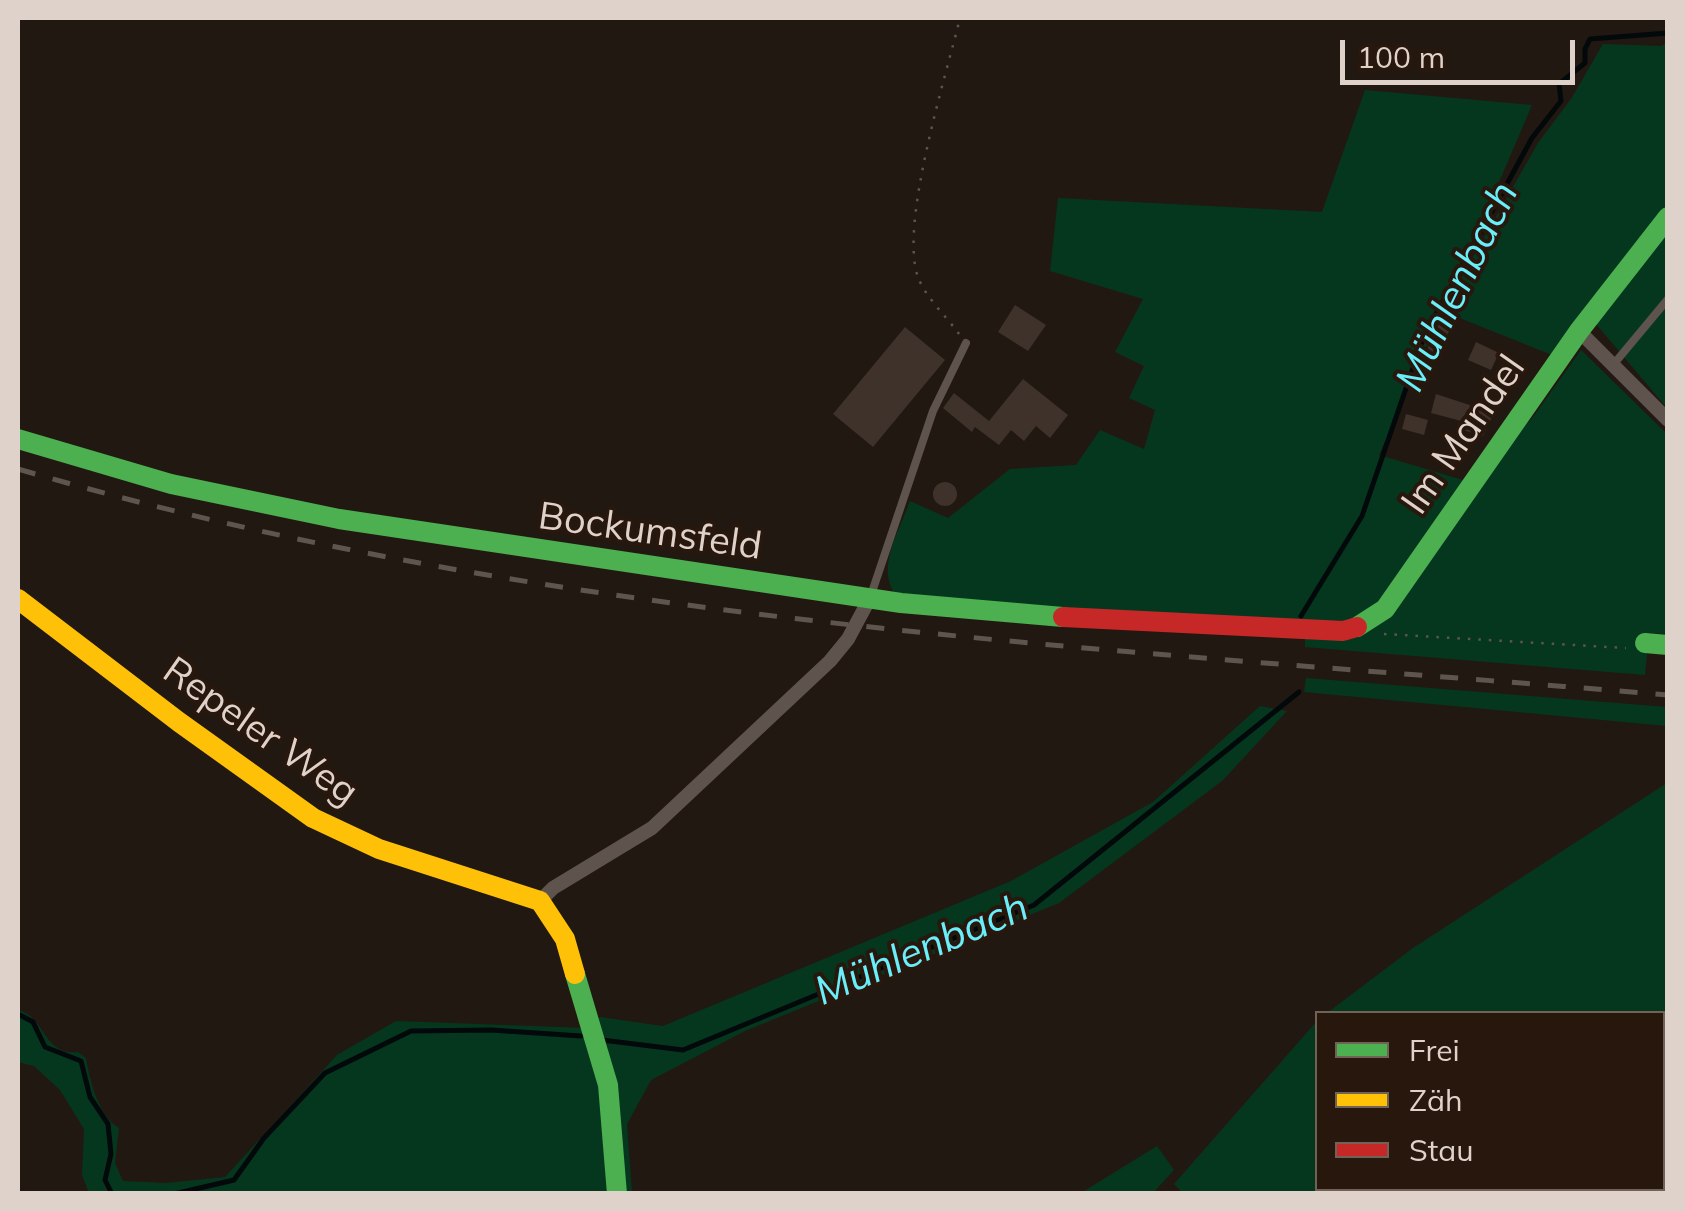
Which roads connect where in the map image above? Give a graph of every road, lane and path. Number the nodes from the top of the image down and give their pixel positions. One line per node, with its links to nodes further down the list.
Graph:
1 (960, 18): 5 (path)
2 (1668, 216): 4 (street, Im Mandel)
3 (1668, 298): 6 (lane)
4 (1579, 332): 6 (street); 11 (street, Im Mandel)
5 (966, 343): 9 (lane)
6 (1613, 365): 7 (street)
7 (1668, 420)
8 (18, 439): 9 (street, Bockumsfeld)
9 (870, 598): 11 (street, Bockumsfeld); 15 (street)
10 (18, 599): 15 (street, Repeler Weg)
11 (1282, 626)
12 (1382, 634): 13 (path)
13 (1645, 644): 14 (street)
14 (1668, 645)
15 (540, 901): 16 (street)
16 (617, 1194)

